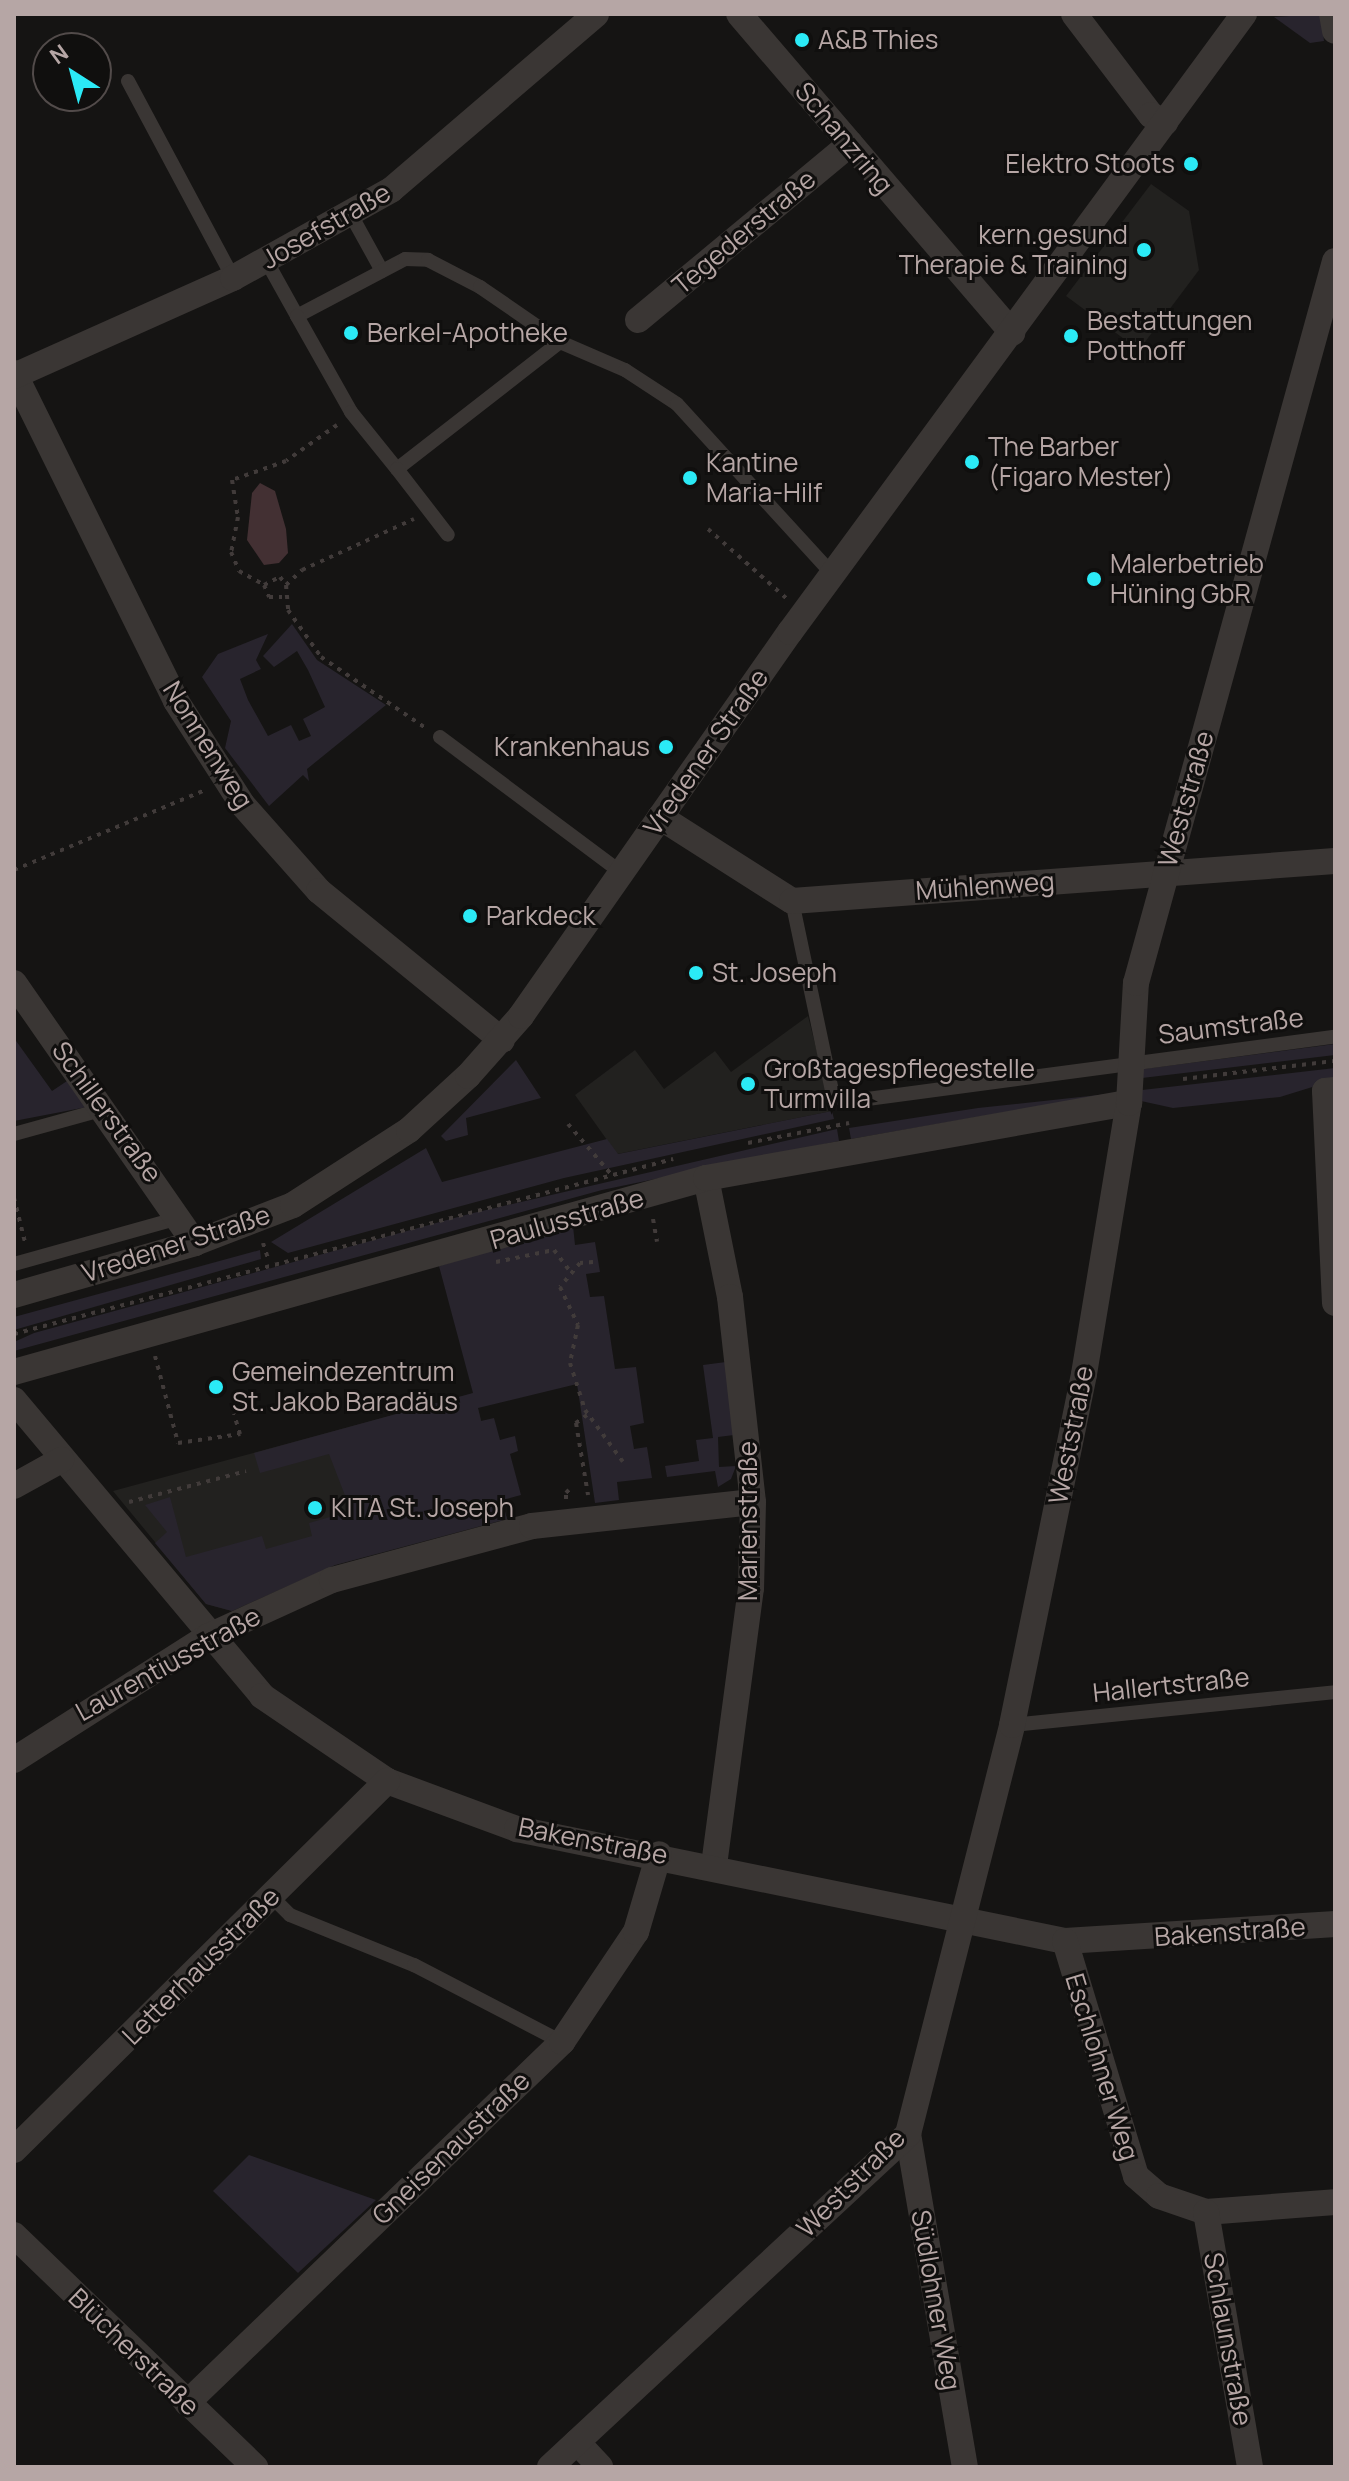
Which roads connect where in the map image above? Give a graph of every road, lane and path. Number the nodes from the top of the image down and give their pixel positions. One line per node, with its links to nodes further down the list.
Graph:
1 (596, 14): 10 (street, Josefstraße)
2 (739, 14): 9 (street, Schanzring)
3 (1074, 14): 8 (street)
4 (1244, 14): 8 (street, Vredener Straße)
5 (1332, 14): 6 (street)
6 (1335, 31)
7 (128, 81): 14 (lane)
8 (1165, 122): 18 (street, Vredener Straße)
9 (850, 144): 16 (street, Tegederstraße); 18 (street, Schanzring)
10 (350, 213): 12 (street, Josefstraße); 13 (lane)
11 (1335, 261): 17 (street, Weststraße)
12 (267, 262): 14 (street, Josefstraße); 15 (lane)
13 (382, 271): 15 (lane); 19 (lane)
14 (233, 278): 20 (street, Josefstraße)
15 (297, 316): 21 (lane)
16 (638, 320)
17 (1328, 328): 38 (street, Weststraße)
18 (1012, 333): 26 (street, Vredener Straße)
19 (560, 342): 22 (lane); 26 (lane)
20 (15, 375): 33 (street, Nonnenweg)
21 (351, 412): 22 (lane); 27 (path)
22 (397, 469): 23 (lane)
23 (428, 510): 25 (lane); 28 (path)
24 (708, 529): 30 (path)
25 (448, 535)
26 (827, 569): 30 (path); 34 (street, Vredener Straße)
27 (264, 585): 28 (path); 29 (path)
28 (286, 585): 29 (path)
29 (282, 597): 32 (path)
30 (792, 603): 31 (path)
31 (785, 613)
32 (440, 737): 37 (lane)
33 (226, 781): 36 (path); 42 (street, Nonnenweg)
34 (660, 817): 37 (street, Vredener Straße); 39 (street)
35 (1335, 861): 38 (street, Mühlenweg)
36 (14, 870)
37 (622, 873): 42 (street, Vredener Straße)
38 (1165, 873): 39 (street, Mühlenweg); 43 (street, Weststraße)
39 (792, 901): 43 (lane, Saumstraße)
40 (14, 983): 46 (street, Schillerstraße)
41 (1335, 1037): 43 (lane, Saumstraße)
42 (502, 1040): 55 (street, Vredener Straße)
43 (1132, 1062): 45 (street, Weststraße)
44 (1330, 1090): 62 (street)
45 (1129, 1103): 50 (street, Paulusstraße); 77 (street, Weststraße)
46 (105, 1109): 48 (lane); 52 (street, Schillerstraße)
47 (568, 1124): 49 (path)
48 (14, 1134)
49 (610, 1173)
50 (706, 1178): 54 (street, Paulusstraße); 73 (street, Marienstraße)
51 (14, 1198): 56 (path)
52 (182, 1217): 55 (street, Schillerstraße); 56 (lane)
53 (261, 1238): 57 (path)
54 (490, 1241): 60 (path); 63 (street, Paulusstraße)
55 (195, 1243): 61 (street, Vredener Straße)
56 (30, 1260): 59 (lane)
57 (269, 1262)
58 (593, 1262): 60 (path)
59 (14, 1264)
60 (570, 1271): 67 (path)
61 (14, 1295)
62 (1335, 1303)
63 (150, 1335): 64 (street, Paulusstraße); 66 (path)
64 (14, 1372)
65 (14, 1400): 68 (street, Bakenstraße)
66 (234, 1414)
67 (587, 1415): 69 (path); 72 (path)
68 (61, 1460): 71 (street); 74 (street, Bakenstraße)
69 (623, 1462)
70 (246, 1471): 74 (path)
71 (14, 1486)
72 (572, 1496)
73 (753, 1502): 75 (street, Laurentiusstraße); 81 (street, Marienstraße)
74 (104, 1509): 75 (street, Bakenstraße)
75 (209, 1636): 78 (street, Laurentiusstraße); 79 (street, Bakenstraße)
76 (1335, 1692): 77 (lane, Hallertstraße)
77 (1012, 1725): 83 (street, Weststraße)
78 (14, 1760)
79 (387, 1781): 80 (street, Bakenstraße); 82 (street, Letterhausstraße)
80 (659, 1854): 81 (street, Bakenstraße); 86 (street, Gneisenaustraße)
81 (714, 1864): 83 (street, Bakenstraße)
82 (271, 1896): 86 (lane); 88 (street, Letterhausstraße)
83 (963, 1919): 85 (street, Bakenstraße); 87 (street, Weststraße)
84 (1335, 1924): 85 (street, Bakenstraße)
85 (1065, 1941): 90 (street, Eschlohner Weg)
86 (562, 2042): 92 (street, Gneisenaustraße)
87 (908, 2134): 93 (street, Weststraße); 97 (street, Südlohner Weg)
88 (14, 2150)
89 (1335, 2202): 90 (street, Eschlohner Weg)
90 (1206, 2212): 98 (street, Schlaunstraße)
91 (14, 2235): 92 (street, Blücherstraße)
92 (187, 2403): 94 (street, Blücherstraße)
93 (577, 2442): 95 (street, Weststraße); 96 (street)
94 (255, 2467)
95 (550, 2467)
96 (600, 2467)
97 (965, 2467)
98 (1250, 2467)

